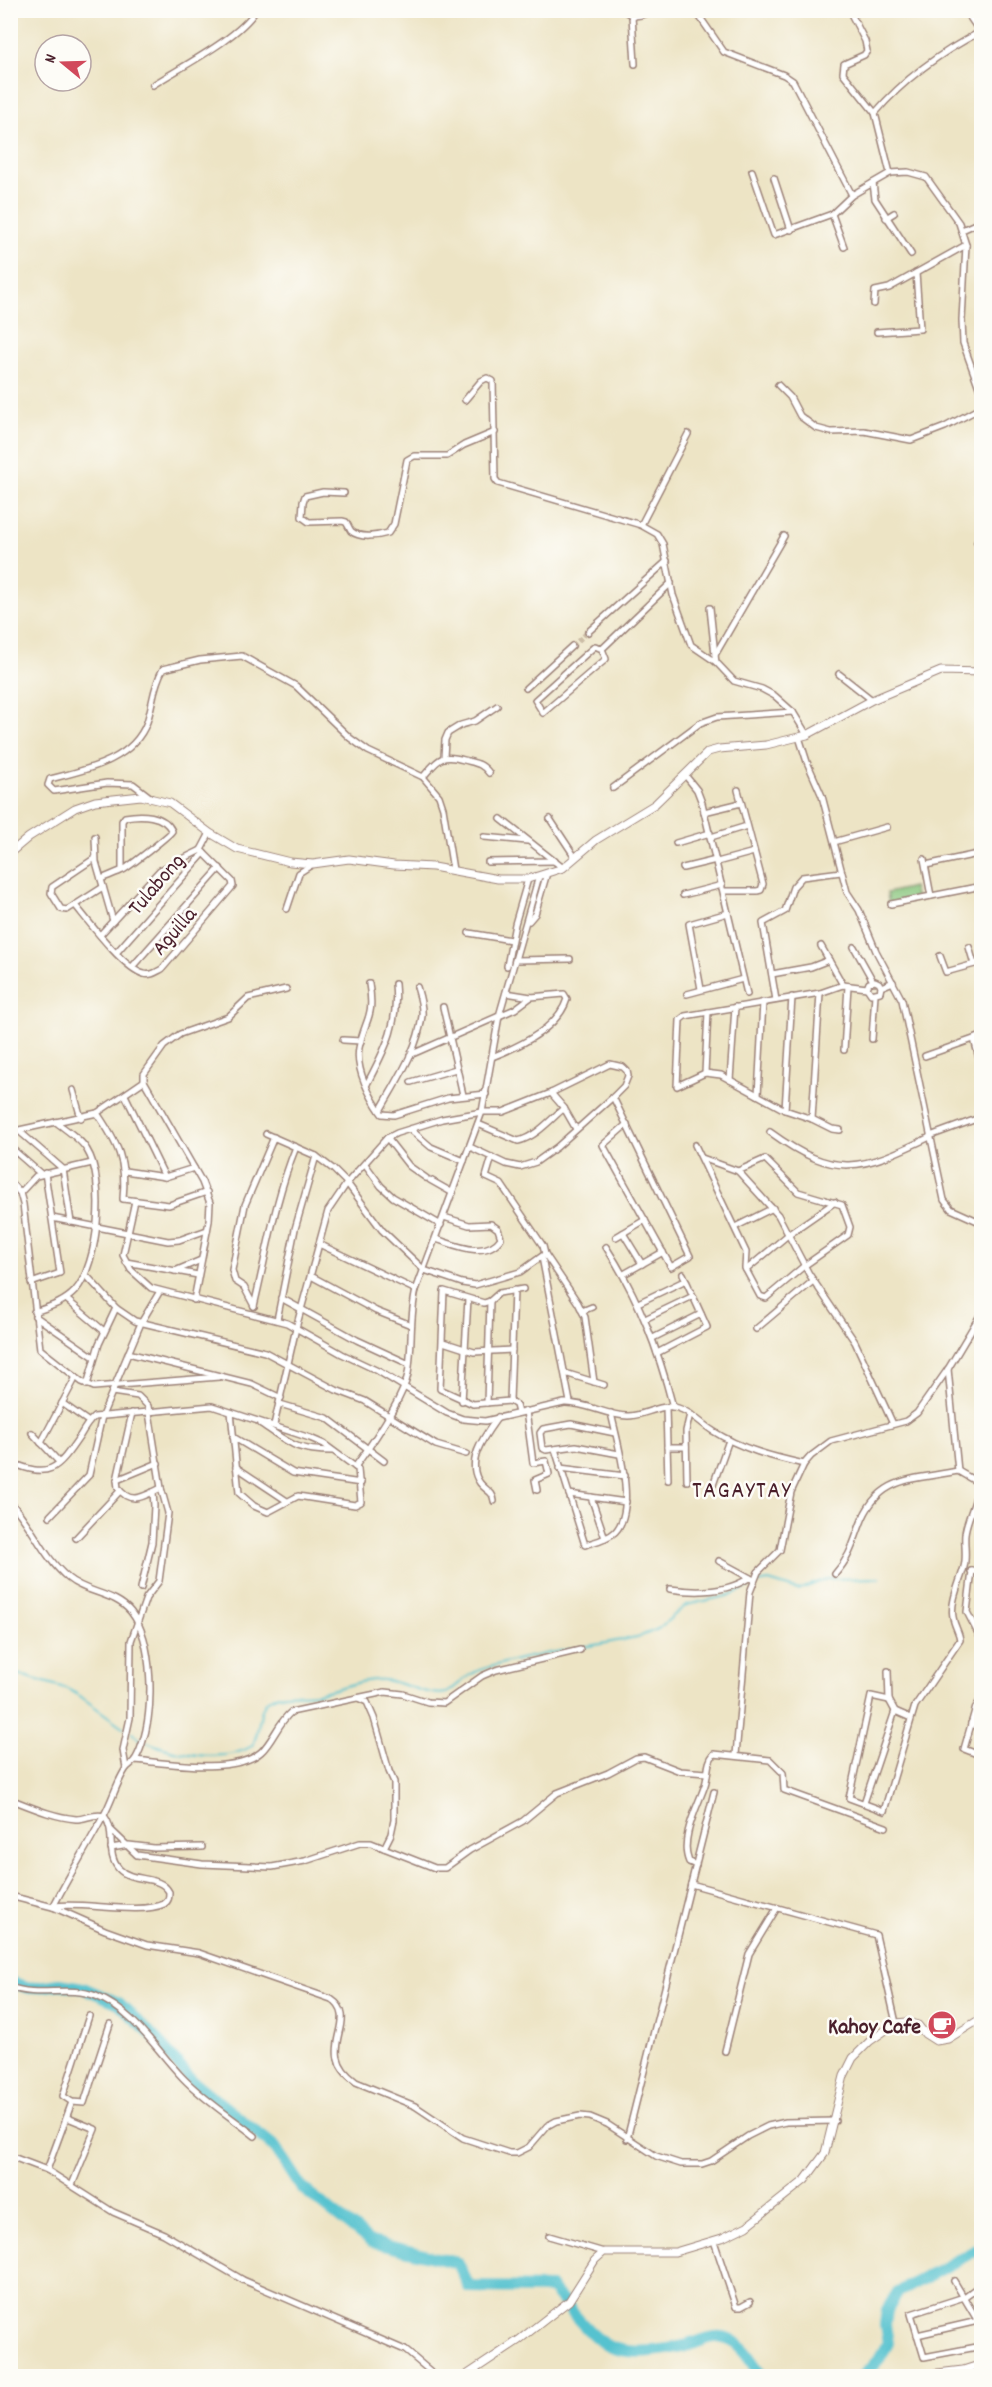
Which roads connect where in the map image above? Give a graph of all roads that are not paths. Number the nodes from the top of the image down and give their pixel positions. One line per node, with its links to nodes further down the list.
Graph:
1 (256, 10): 11 (street)
2 (624, 10): 7 (street)
3 (652, 10): 7 (street)
4 (695, 10): 17 (street)
5 (849, 10): 12 (street)
6 (966, 10): 8 (street)
7 (632, 16): 10 (street)
8 (979, 32): 9 (street); 12 (street)
9 (981, 44)
10 (635, 64)
11 (153, 85)
12 (876, 113): 14 (street)
13 (752, 171): 22 (street)
14 (890, 173): 16 (street); 23 (street)
15 (774, 178): 22 (street)
16 (873, 183): 17 (street); 20 (street)
17 (852, 195): 19 (street)
18 (894, 213): 20 (street)
19 (832, 214): 22 (street); 25 (street)
20 (886, 218): 26 (street)
21 (981, 221): 23 (street)
22 (791, 230)
23 (962, 230): 24 (street)
24 (966, 244): 27 (street); 31 (street)
25 (844, 247)
26 (911, 254)
27 (916, 273): 28 (street); 29 (street)
28 (874, 304)
29 (877, 332)
30 (778, 385): 33 (street)
31 (981, 396)
32 (465, 400): 34 (street)
33 (981, 407)
34 (495, 432): 36 (street); 37 (street)
35 (688, 434): 37 (street)
36 (344, 493)
37 (641, 525): 39 (street)
38 (784, 536): 47 (street)
39 (667, 561): 42 (street); 44 (street)
40 (979, 564): 41 (street)
41 (981, 572)
42 (671, 583): 46 (street); 48 (street)
43 (710, 608): 47 (street)
44 (588, 632)
45 (572, 646): 51 (street)
46 (602, 649): 46 (street)
47 (715, 655): 48 (street)
48 (716, 662): 54 (street)
49 (981, 672): 52 (street)
50 (839, 674): 52 (street)
51 (526, 688)
52 (872, 700): 55 (street)
53 (497, 706): 57 (street)
54 (793, 712): 55 (street); 61 (street)
55 (807, 735): 56 (street)
56 (799, 737): 59 (street); 75 (street)
57 (444, 757): 58 (street); 60 (street)
58 (489, 773)
59 (684, 775): 65 (street); 81 (street)
60 (423, 777): 63 (street); 92 (street)
61 (614, 788)
62 (738, 790): 64 (street)
63 (150, 797): 70 (street); 79 (street)
64 (741, 803): 65 (street); 68 (street)
65 (704, 812): 71 (street)
66 (501, 819): 74 (street)
67 (550, 819): 81 (street)
68 (747, 826): 71 (street); 78 (street)
69 (887, 827): 75 (street)
70 (210, 833): 77 (street, Tulabong); 86 (street)
71 (710, 835): 76 (street); 84 (street)
72 (95, 837): 82 (street)
73 (484, 837): 74 (street)
74 (528, 841): 83 (street)
75 (834, 842): 93 (street)
76 (676, 843)
77 (202, 851): 88 (street, Aguilla); 109 (street); 117 (street, Tulabong)
78 (754, 852): 84 (street); 100 (street)
79 (10, 853)
80 (980, 853): 87 (street); 102 (street)
81 (575, 857): 89 (street)
82 (95, 858): 96 (street); 106 (street)
83 (555, 861): 85 (street); 89 (street)
84 (717, 861): 90 (street); 100 (street)
85 (488, 862)
86 (313, 864): 92 (street); 107 (street)
87 (981, 865)
88 (220, 868): 125 (street); 125 (street, Aguilla)
89 (563, 868): 94 (street)
90 (683, 868)
91 (122, 870): 91 (street); 96 (street)
92 (453, 870): 97 (street)
93 (842, 872): 126 (street); 129 (street)
94 (547, 873): 95 (street); 105 (street)
95 (539, 876): 97 (street); 103 (street)
96 (101, 879): 99 (street)
97 (528, 879): 113 (street)
98 (981, 886): 102 (street)
99 (103, 887): 106 (street); 109 (street)
100 (723, 888): 101 (street); 108 (street)
101 (683, 895)
102 (932, 896): 104 (street)
103 (531, 902): 105 (street); 110 (street)
104 (891, 903)
105 (538, 904): 110 (street)
106 (75, 905): 112 (street, Aguilla)
107 (287, 909)
108 (728, 913): 127 (street); 137 (street)
109 (113, 921): 112 (street)
110 (527, 923): 120 (street)
111 (470, 933): 113 (street)
112 (100, 935): 117 (street, Aguilla)
113 (512, 940): 124 (street)
114 (821, 946): 121 (street)
115 (854, 947): 128 (street)
116 (969, 947): 123 (street)
117 (116, 953): 125 (street, Aguilla)
118 (940, 956): 123 (street)
119 (570, 959): 120 (street)
120 (516, 960): 138 (street)
121 (829, 960): 126 (street); 132 (street)
122 (981, 962): 123 (street)
123 (974, 964)
124 (507, 966)
125 (132, 967)
126 (772, 974): 145 (street)
127 (743, 979): 137 (street); 141 (street)
128 (873, 981): 134 (street); 135 (street)
129 (893, 982): 134 (street); 193 (street)
130 (369, 984): 156 (street)
131 (394, 984): 167 (street)
132 (846, 986): 135 (street); 139 (street); 157 (street)
133 (417, 987): 158 (street)
134 (881, 987): 142 (street)
135 (867, 988): 142 (street)
136 (286, 989): 165 (street)
137 (701, 989): 140 (street)
138 (506, 993): 143 (street); 150 (street)
139 (820, 993): 144 (street); 182 (street)
140 (687, 994)
141 (747, 994)
142 (875, 994): 153 (street)
143 (531, 997): 150 (street); 160 (street)
144 (792, 997): 145 (street); 176 (street)
145 (776, 1000): 146 (street)
146 (763, 1002): 148 (street); 173 (street)
147 (443, 1007): 152 (street)
148 (735, 1007): 149 (street); 164 (street)
149 (708, 1012): 163 (street); 163 (street)
150 (499, 1017): 152 (street); 160 (street)
151 (981, 1036): 154 (street)
152 (449, 1038): 158 (street); 162 (street)
153 (872, 1039)
154 (974, 1039): 159 (street); 161 (street)
155 (343, 1040): 156 (street)
156 (361, 1041): 167 (street)
157 (844, 1050)
158 (410, 1055): 177 (street)
159 (925, 1056)
160 (492, 1057): 170 (street)
161 (981, 1066)
162 (456, 1069): 166 (street); 172 (street)
163 (705, 1073): 164 (street)
164 (730, 1080): 173 (street)
165 (144, 1081): 171 (street); 206 (street)
166 (411, 1082)
167 (367, 1084): 177 (street)
168 (73, 1090): 181 (street)
169 (551, 1093): 174 (street); 175 (street); 178 (street)
170 (486, 1094): 172 (street); 178 (street)
171 (125, 1095): 179 (street); 211 (street)
172 (463, 1095): 177 (street)
173 (758, 1095): 176 (street)
174 (613, 1097): 185 (street); 187 (street)
175 (564, 1108): 184 (street); 187 (street)
176 (785, 1110): 182 (street)
177 (380, 1111)
178 (482, 1112): 184 (street); 186 (street)
179 (97, 1113): 181 (street); 208 (street)
180 (981, 1117): 193 (street)
181 (81, 1118): 183 (street)
182 (812, 1119): 188 (street)
183 (56, 1122): 189 (street); 204 (street)
184 (478, 1124): 199 (street)
185 (627, 1124): 222 (street); 236 (street)
186 (410, 1129): 195 (street); 203 (street)
187 (576, 1129): 201 (street)
188 (840, 1130)
189 (19, 1131): 190 (street); 207 (street)
190 (10, 1132)
191 (770, 1132): 193 (street)
192 (266, 1134): 194 (street)
193 (930, 1136): 224 (street)
194 (274, 1137): 198 (street); 262 (street)
195 (387, 1138): 205 (street); 216 (street)
196 (695, 1145): 202 (street)
197 (10, 1147): 210 (street)
198 (296, 1147): 200 (street); 262 (street)
199 (470, 1147): 201 (street); 203 (street)
200 (316, 1156): 213 (street); 256 (street)
201 (492, 1157): 237 (street)
202 (702, 1158): 209 (street); 227 (street)
203 (465, 1161): 216 (street)
204 (92, 1163): 207 (street); 226 (street)
205 (365, 1164): 213 (street); 225 (street)
206 (194, 1168): 211 (street); 214 (street)
207 (63, 1169): 210 (street); 223 (street)
208 (125, 1171): 211 (street); 217 (street)
209 (738, 1171): 218 (street); 219 (street)
210 (43, 1173): 215 (street); 221 (street)
211 (165, 1177)
212 (10, 1182): 215 (street)
213 (347, 1183): 234 (street); 242 (street)
214 (207, 1192): 217 (street); 228 (street)
215 (20, 1193): 250 (street)
216 (453, 1193): 220 (street)
217 (135, 1201): 229 (street)
218 (836, 1202): 231 (street); 241 (street)
219 (773, 1208): 227 (street); 231 (street)
220 (444, 1216): 225 (street); 233 (street)
221 (52, 1218): 223 (street); 250 (street)
222 (645, 1220): 230 (street); 236 (street)
223 (71, 1222): 226 (street)
224 (981, 1223)
225 (441, 1225): 233 (street)
226 (96, 1227): 229 (street); 246 (street)
227 (735, 1227): 243 (street)
228 (207, 1230): 229 (street); 238 (street)
229 (127, 1233): 239 (street)
230 (623, 1233): 232 (street); 240 (street)
231 (789, 1234): 241 (street); 243 (street)
232 (616, 1237)
233 (436, 1239): 242 (street)
234 (319, 1244): 248 (street); 252 (street)
235 (606, 1247): 245 (street)
236 (663, 1252): 240 (street)
237 (543, 1256): 242 (street); 266 (street); 289 (street)
238 (201, 1260): 244 (street); 247 (street)
239 (125, 1261): 244 (street); 254 (street)
240 (642, 1264): 245 (street)
241 (804, 1266): 243 (street); 249 (street)
242 (424, 1270): 252 (street)
243 (746, 1270)
244 (174, 1271): 247 (street)
245 (624, 1274): 261 (street)
246 (86, 1275): 257 (street); 264 (street)
247 (198, 1275): 259 (street)
248 (311, 1276): 265 (street); 274 (street)
249 (813, 1281): 276 (street); 318 (street)
250 (30, 1283): 268 (street)
251 (523, 1288): 253 (street)
252 (417, 1290): 274 (street)
253 (514, 1290): 260 (street); 281 (street)
254 (160, 1291): 259 (street); 273 (street)
255 (693, 1296): 261 (street); 270 (street); 271 (street)
256 (281, 1298): 265 (street); 272 (street)
257 (66, 1299): 268 (street); 277 (street)
258 (468, 1299): 260 (street); 279 (street); 280 (street)
259 (194, 1300): 269 (street)
260 (490, 1301): 283 (street)
261 (638, 1303): 271 (street)
262 (254, 1305): 269 (street)
263 (592, 1306): 266 (street)
264 (116, 1308): 273 (street); 277 (street)
265 (302, 1309): 275 (street); 287 (street)
266 (582, 1311): 292 (street)
267 (981, 1312): 288 (street)
268 (35, 1314): 285 (street); 290 (street)
269 (253, 1314): 272 (street)
270 (701, 1314): 278 (street); 284 (street)
271 (645, 1319): 278 (street)
272 (277, 1320): 275 (street)
273 (141, 1323): 282 (street); 286 (street)
274 (411, 1325): 287 (street)
275 (296, 1328): 286 (street); 296 (street)
276 (756, 1329)
277 (104, 1331): 285 (street)
278 (653, 1338): 284 (street)
279 (443, 1342): 280 (street); 299 (street)
280 (466, 1350): 283 (street); 299 (street)
281 (512, 1350): 283 (street); 300 (street)
282 (128, 1353): 291 (street); 295 (street)
283 (489, 1353): 303 (street)
284 (657, 1353): 304 (street)
285 (94, 1357): 293 (street)
286 (288, 1364): 298 (street); 313 (street)
287 (409, 1364): 296 (street)
288 (948, 1369): 318 (street); 341 (street)
289 (565, 1373): 292 (street); 301 (street)
290 (76, 1377): 293 (street); 302 (street)
291 (219, 1377): 295 (street); 298 (street)
292 (594, 1382): 294 (street)
293 (87, 1385): 295 (street)
294 (604, 1385)
295 (115, 1386): 297 (street)
296 (405, 1386): 313 (street); 315 (street)
297 (112, 1392): 307 (street); 314 (street)
298 (280, 1401): 319 (street); 328 (street)
299 (462, 1401): 303 (street)
300 (510, 1401): 303 (street); 310 (street)
301 (570, 1402): 306 (street); 311 (street)
302 (62, 1403): 317 (street); 325 (street)
303 (487, 1403)
304 (673, 1407): 305 (street); 312 (street)
305 (666, 1408): 311 (street); 326 (street)
306 (526, 1411): 310 (street); 350 (street)
307 (150, 1412): 308 (street); 309 (street); 336 (street)
308 (231, 1412): 316 (street); 323 (street)
309 (132, 1413): 314 (street); 343 (street)
310 (518, 1413): 315 (street)
311 (611, 1413): 322 (street)
312 (690, 1414): 324 (street); 327 (street)
313 (388, 1415): 328 (street); 331 (street)
314 (102, 1416): 317 (street); 359 (street)
315 (498, 1417): 356 (street)
316 (254, 1420): 319 (street); 321 (street)
317 (89, 1422): 335 (street)
318 (893, 1424): 337 (street)
319 (275, 1426): 321 (street); 330 (street)
320 (32, 1433): 325 (street)
321 (275, 1433): 330 (street)
322 (615, 1433): 329 (street); 332 (street)
323 (233, 1437): 338 (street); 346 (street)
324 (729, 1440): 337 (street); 347 (street)
325 (41, 1443): 335 (street)
326 (667, 1447): 327 (street); 344 (street)
327 (686, 1447): 345 (street)
328 (368, 1449): 333 (street); 339 (street)
329 (555, 1449): 332 (street); 340 (street)
330 (332, 1451): 339 (street)
331 (466, 1454)
332 (619, 1454): 342 (street)
333 (384, 1461)
334 (10, 1462): 335 (street)
335 (59, 1462)
336 (158, 1463): 343 (street); 349 (street)
337 (804, 1464): 367 (street)
338 (236, 1467): 355 (street); 355 (street)
339 (355, 1467): 346 (street)
340 (561, 1468): 342 (street); 353 (street)
341 (958, 1472): 348 (street); 366 (street)
342 (625, 1476): 358 (street)
343 (117, 1480): 351 (street)
344 (668, 1480)
345 (687, 1481)
346 (361, 1483): 355 (street)
347 (713, 1485)
348 (980, 1485): 363 (street)
349 (161, 1488): 352 (street); 370 (street)
350 (537, 1490)
351 (120, 1491): 352 (street); 360 (street)
352 (153, 1492): 368 (street)
353 (568, 1494): 354 (street); 361 (street)
354 (591, 1497): 358 (street); 361 (street)
355 (287, 1501)
356 (494, 1501)
357 (10, 1502): 370 (street)
358 (626, 1502): 361 (street)
359 (50, 1516)
360 (76, 1538)
361 (604, 1538)
362 (719, 1561): 367 (street)
363 (964, 1568): 364 (street); 378 (street)
364 (972, 1571): 365 (street); 371 (street)
365 (981, 1572)
366 (835, 1574)
367 (751, 1579): 369 (street); 381 (street)
368 (141, 1588)
369 (670, 1589)
370 (139, 1624): 383 (street); 384 (street)
371 (981, 1641)
372 (580, 1650): 374 (street)
373 (888, 1671): 376 (street)
374 (358, 1698): 383 (street); 396 (street)
375 (981, 1698): 379 (street)
376 (889, 1700): 377 (street); 388 (street)
377 (895, 1711): 378 (street); 388 (street)
378 (911, 1718): 388 (street)
379 (971, 1723): 380 (street); 382 (street)
380 (981, 1727)
381 (736, 1755): 385 (street); 390 (street)
382 (981, 1755)
383 (135, 1760): 384 (street)
384 (126, 1768): 389 (street)
385 (706, 1773): 396 (street); 397 (street)
386 (714, 1792): 397 (street)
387 (10, 1800): 389 (street)
388 (865, 1804): 390 (street)
389 (104, 1816): 392 (street); 400 (street)
390 (862, 1818): 391 (street)
391 (886, 1827)
392 (111, 1830): 393 (street); 395 (street)
393 (129, 1845): 394 (street); 395 (street); 396 (street)
394 (202, 1847)
395 (111, 1848): 400 (street)
396 (384, 1848)
397 (696, 1864): 398 (street)
398 (691, 1884): 401 (street); 412 (street)
399 (10, 1896): 400 (street)
400 (53, 1907): 412 (street)
401 (777, 1908): 405 (street); 407 (street)
402 (10, 1987): 411 (street)
403 (89, 2016): 408 (street)
404 (981, 2018): 405 (street)
405 (896, 2023): 410 (street)
406 (110, 2024): 408 (street)
407 (725, 2051)
408 (72, 2102): 409 (street)
409 (68, 2118): 414 (street); 415 (street)
410 (835, 2121): 412 (street); 417 (street)
411 (255, 2136)
412 (627, 2139)
413 (10, 2156): 414 (street)
414 (47, 2170): 415 (street)
415 (72, 2185): 428 (street)
416 (549, 2236): 418 (street)
417 (714, 2241): 418 (street); 422 (street)
418 (604, 2252): 429 (street)
419 (954, 2281): 421 (street)
420 (981, 2284): 421 (street)
421 (964, 2297): 423 (street); 425 (street)
422 (750, 2302)
423 (978, 2322): 424 (street); 425 (street)
424 (981, 2328)
425 (917, 2335): 426 (street)
426 (981, 2346)
427 (981, 2364): 430 (street)
428 (436, 2376)
429 (465, 2376)
430 (912, 2376)

